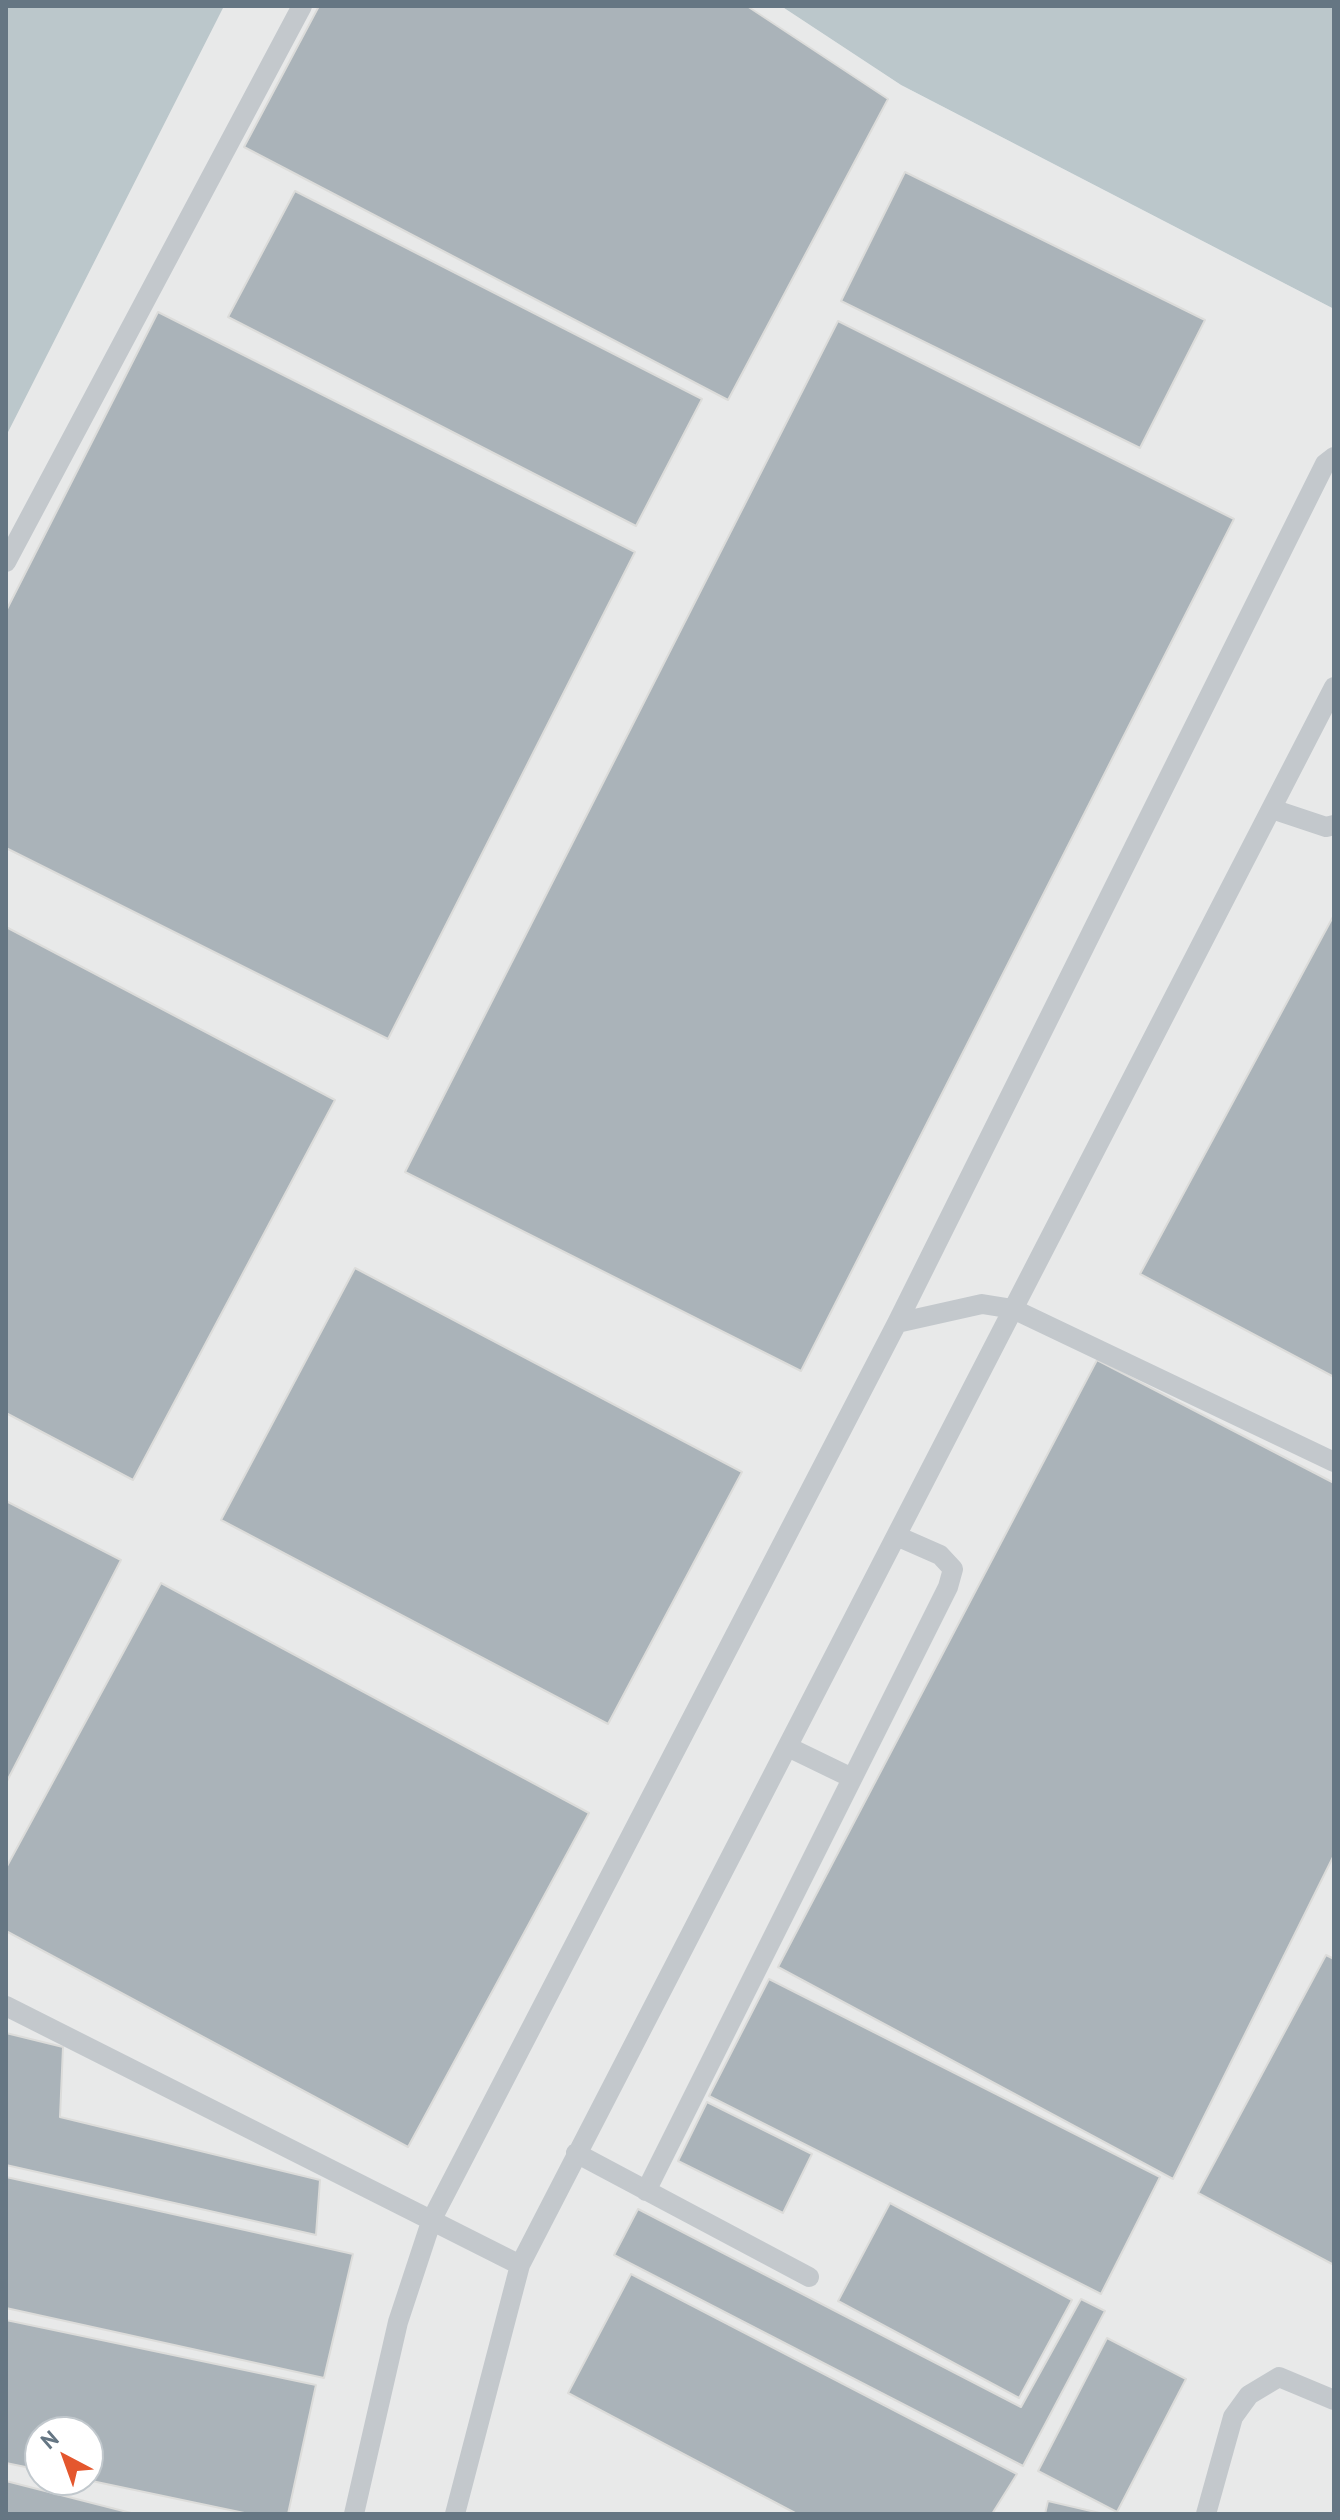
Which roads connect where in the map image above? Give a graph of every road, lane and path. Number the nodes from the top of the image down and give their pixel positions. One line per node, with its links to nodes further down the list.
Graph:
1 (302, 6): 3 (lane)
2 (1334, 457): 8 (lane)
3 (6, 562)
4 (1334, 687): 5 (lane)
5 (1272, 809): 6 (lane); 7 (lane)
6 (1334, 825)
7 (1013, 1309): 8 (lane); 9 (lane); 10 (lane)
8 (897, 1323): 16 (lane)
9 (1334, 1462)
10 (899, 1537): 11 (lane); 12 (lane)
11 (788, 1747): 12 (lane); 14 (lane)
12 (852, 1778): 15 (lane)
13 (6, 2006): 16 (lane)
14 (576, 2153): 15 (lane); 17 (lane)
15 (646, 2191): 18 (lane)
16 (432, 2219): 17 (lane); 20 (lane)
17 (520, 2265): 21 (lane)
18 (809, 2277)
19 (1334, 2400): 22 (lane)
20 (354, 2514)
21 (455, 2514)
22 (1206, 2514)

